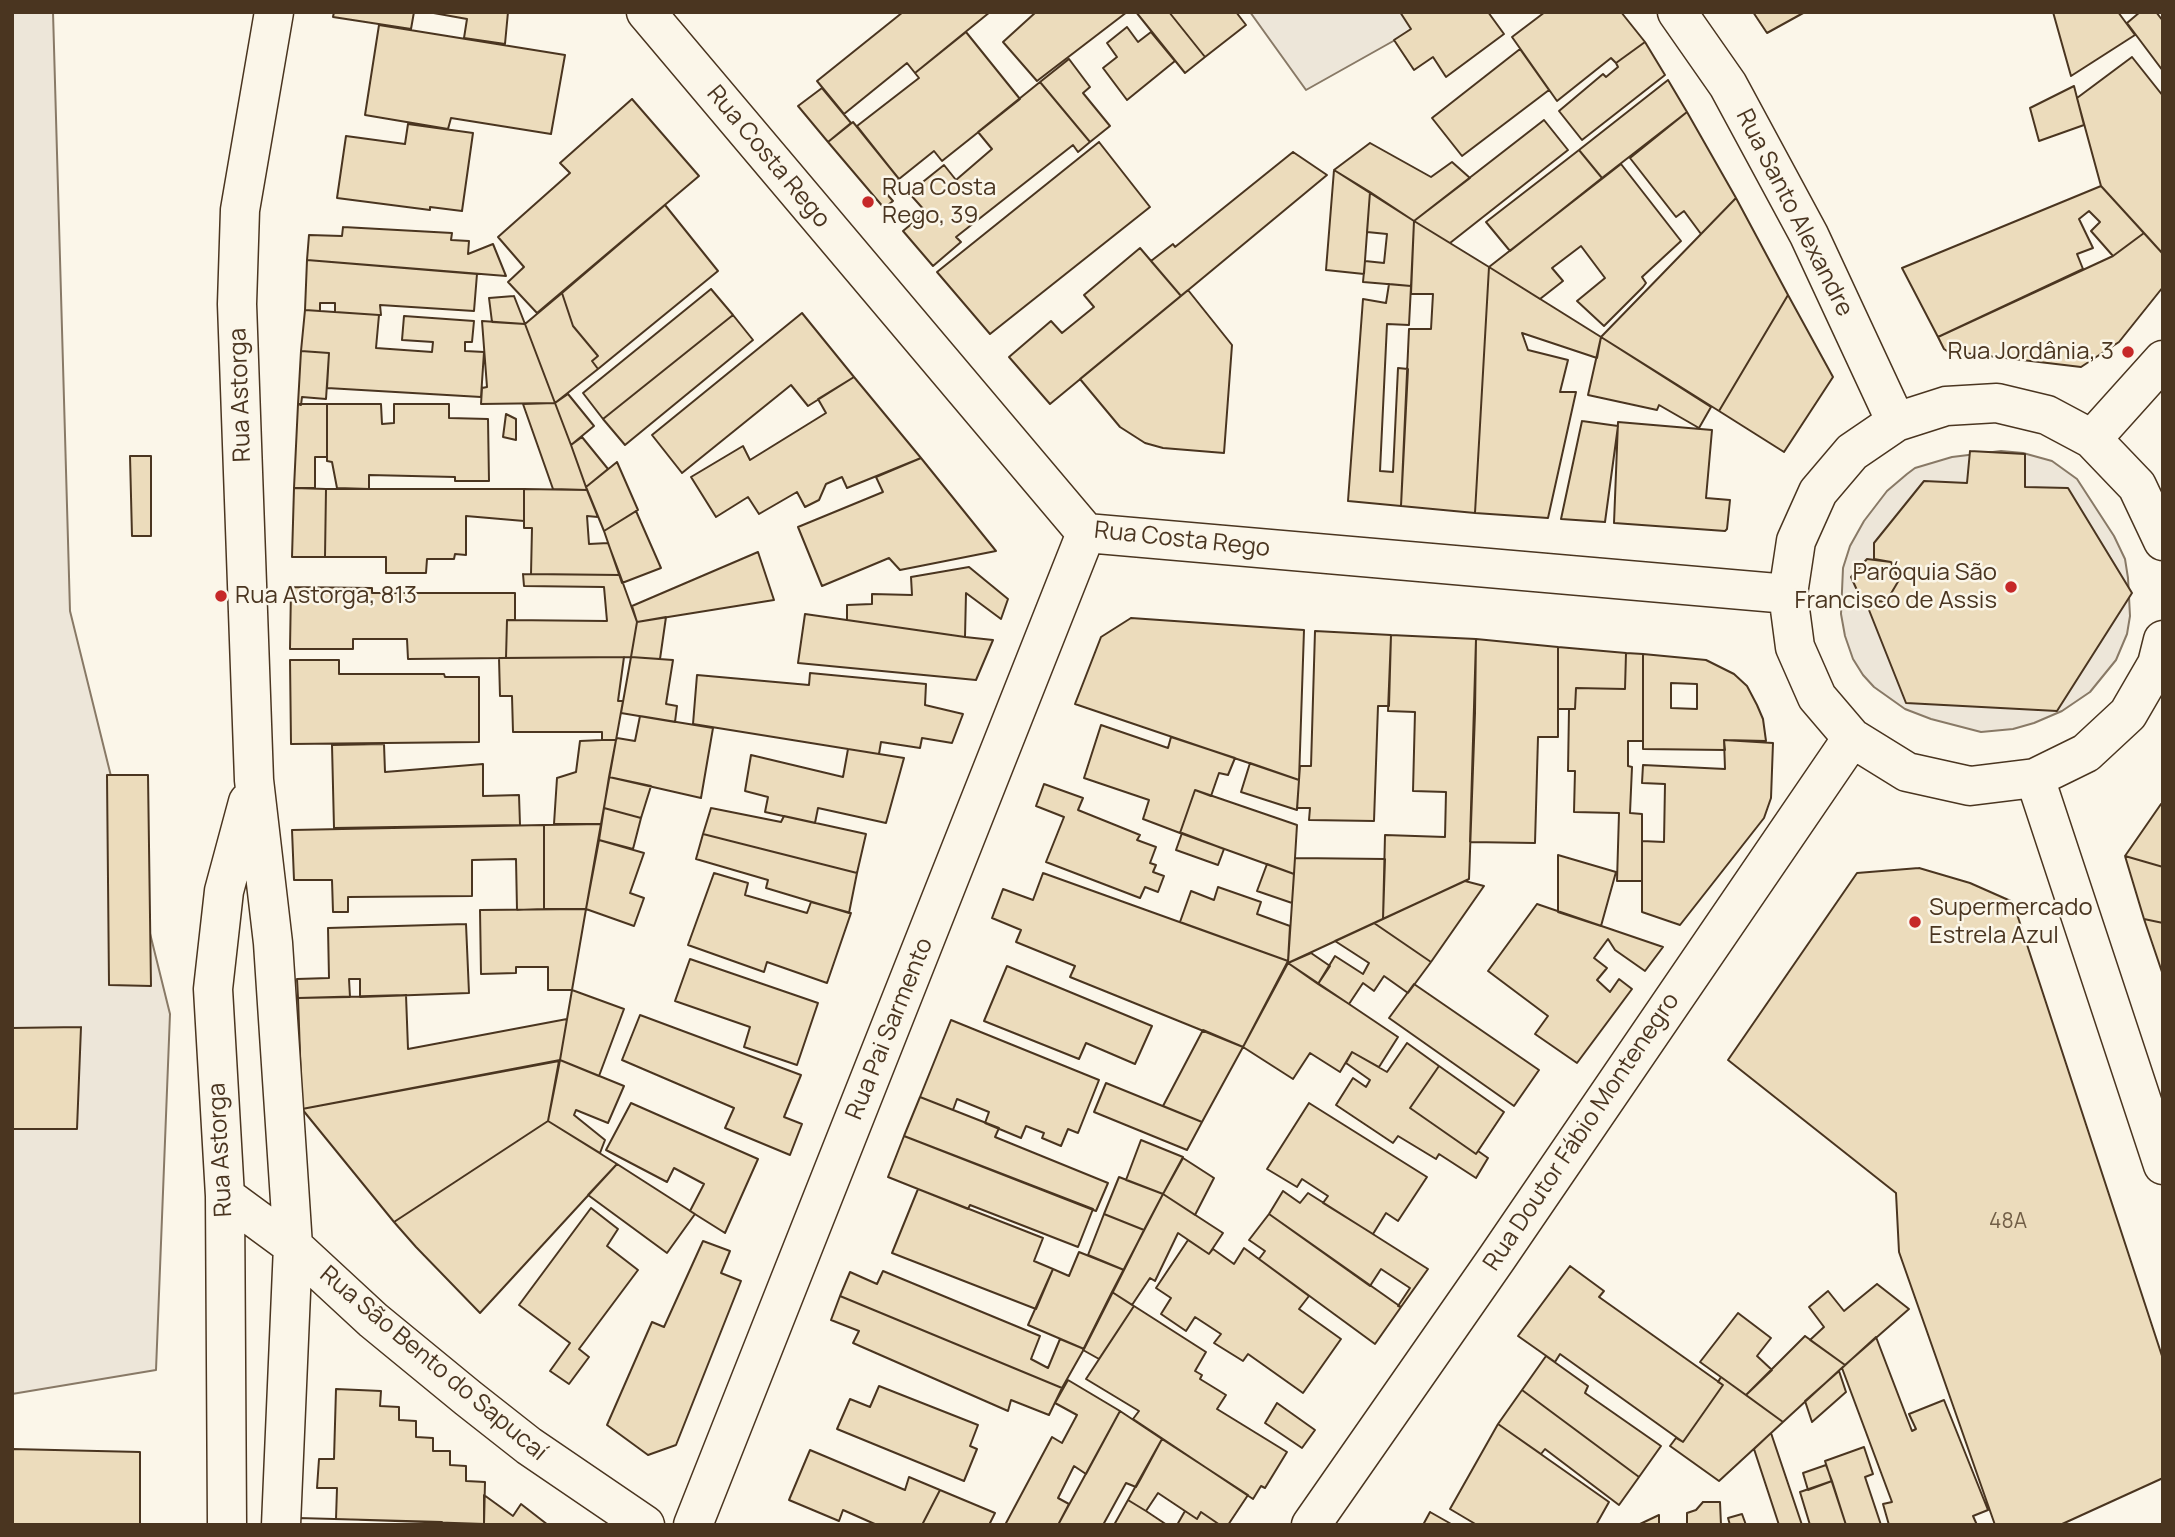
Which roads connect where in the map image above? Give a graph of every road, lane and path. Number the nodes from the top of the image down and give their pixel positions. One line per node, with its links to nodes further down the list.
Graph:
1 (274, 12): 13 (street, Rua Astorga)
2 (646, 12): 7 (street, Rua Costa Rego)
3 (1677, 12): 5 (street, Rua Santo Alexandre)
4 (2163, 360): 6 (street)
5 (1896, 422): 6 (street); 9 (street)
6 (2092, 439): 8 (street)
7 (1086, 533): 9 (street, Rua Costa Rego); 20 (street, Rua Pai Sarmento)
8 (2163, 541)
9 (1788, 594): 11 (street)
10 (2163, 639): 12 (street)
11 (1852, 738): 12 (street); 21 (street, Rua Doutor Fábio Montenegro)
12 (2035, 778): 14 (street)
13 (254, 780): 15 (street, Rua Astorga); 16 (street, Rua Astorga)
14 (2163, 1165)
15 (225, 1196): 16 (street, Rua São Bento do Sapucaí); 17 (street, Rua Astorga)
16 (293, 1246): 18 (street, Rua Astorga); 19 (street, Rua São Bento do Sapucaí)
17 (227, 1525)
18 (281, 1525)
19 (645, 1525)
20 (693, 1525)
21 (1311, 1525)

